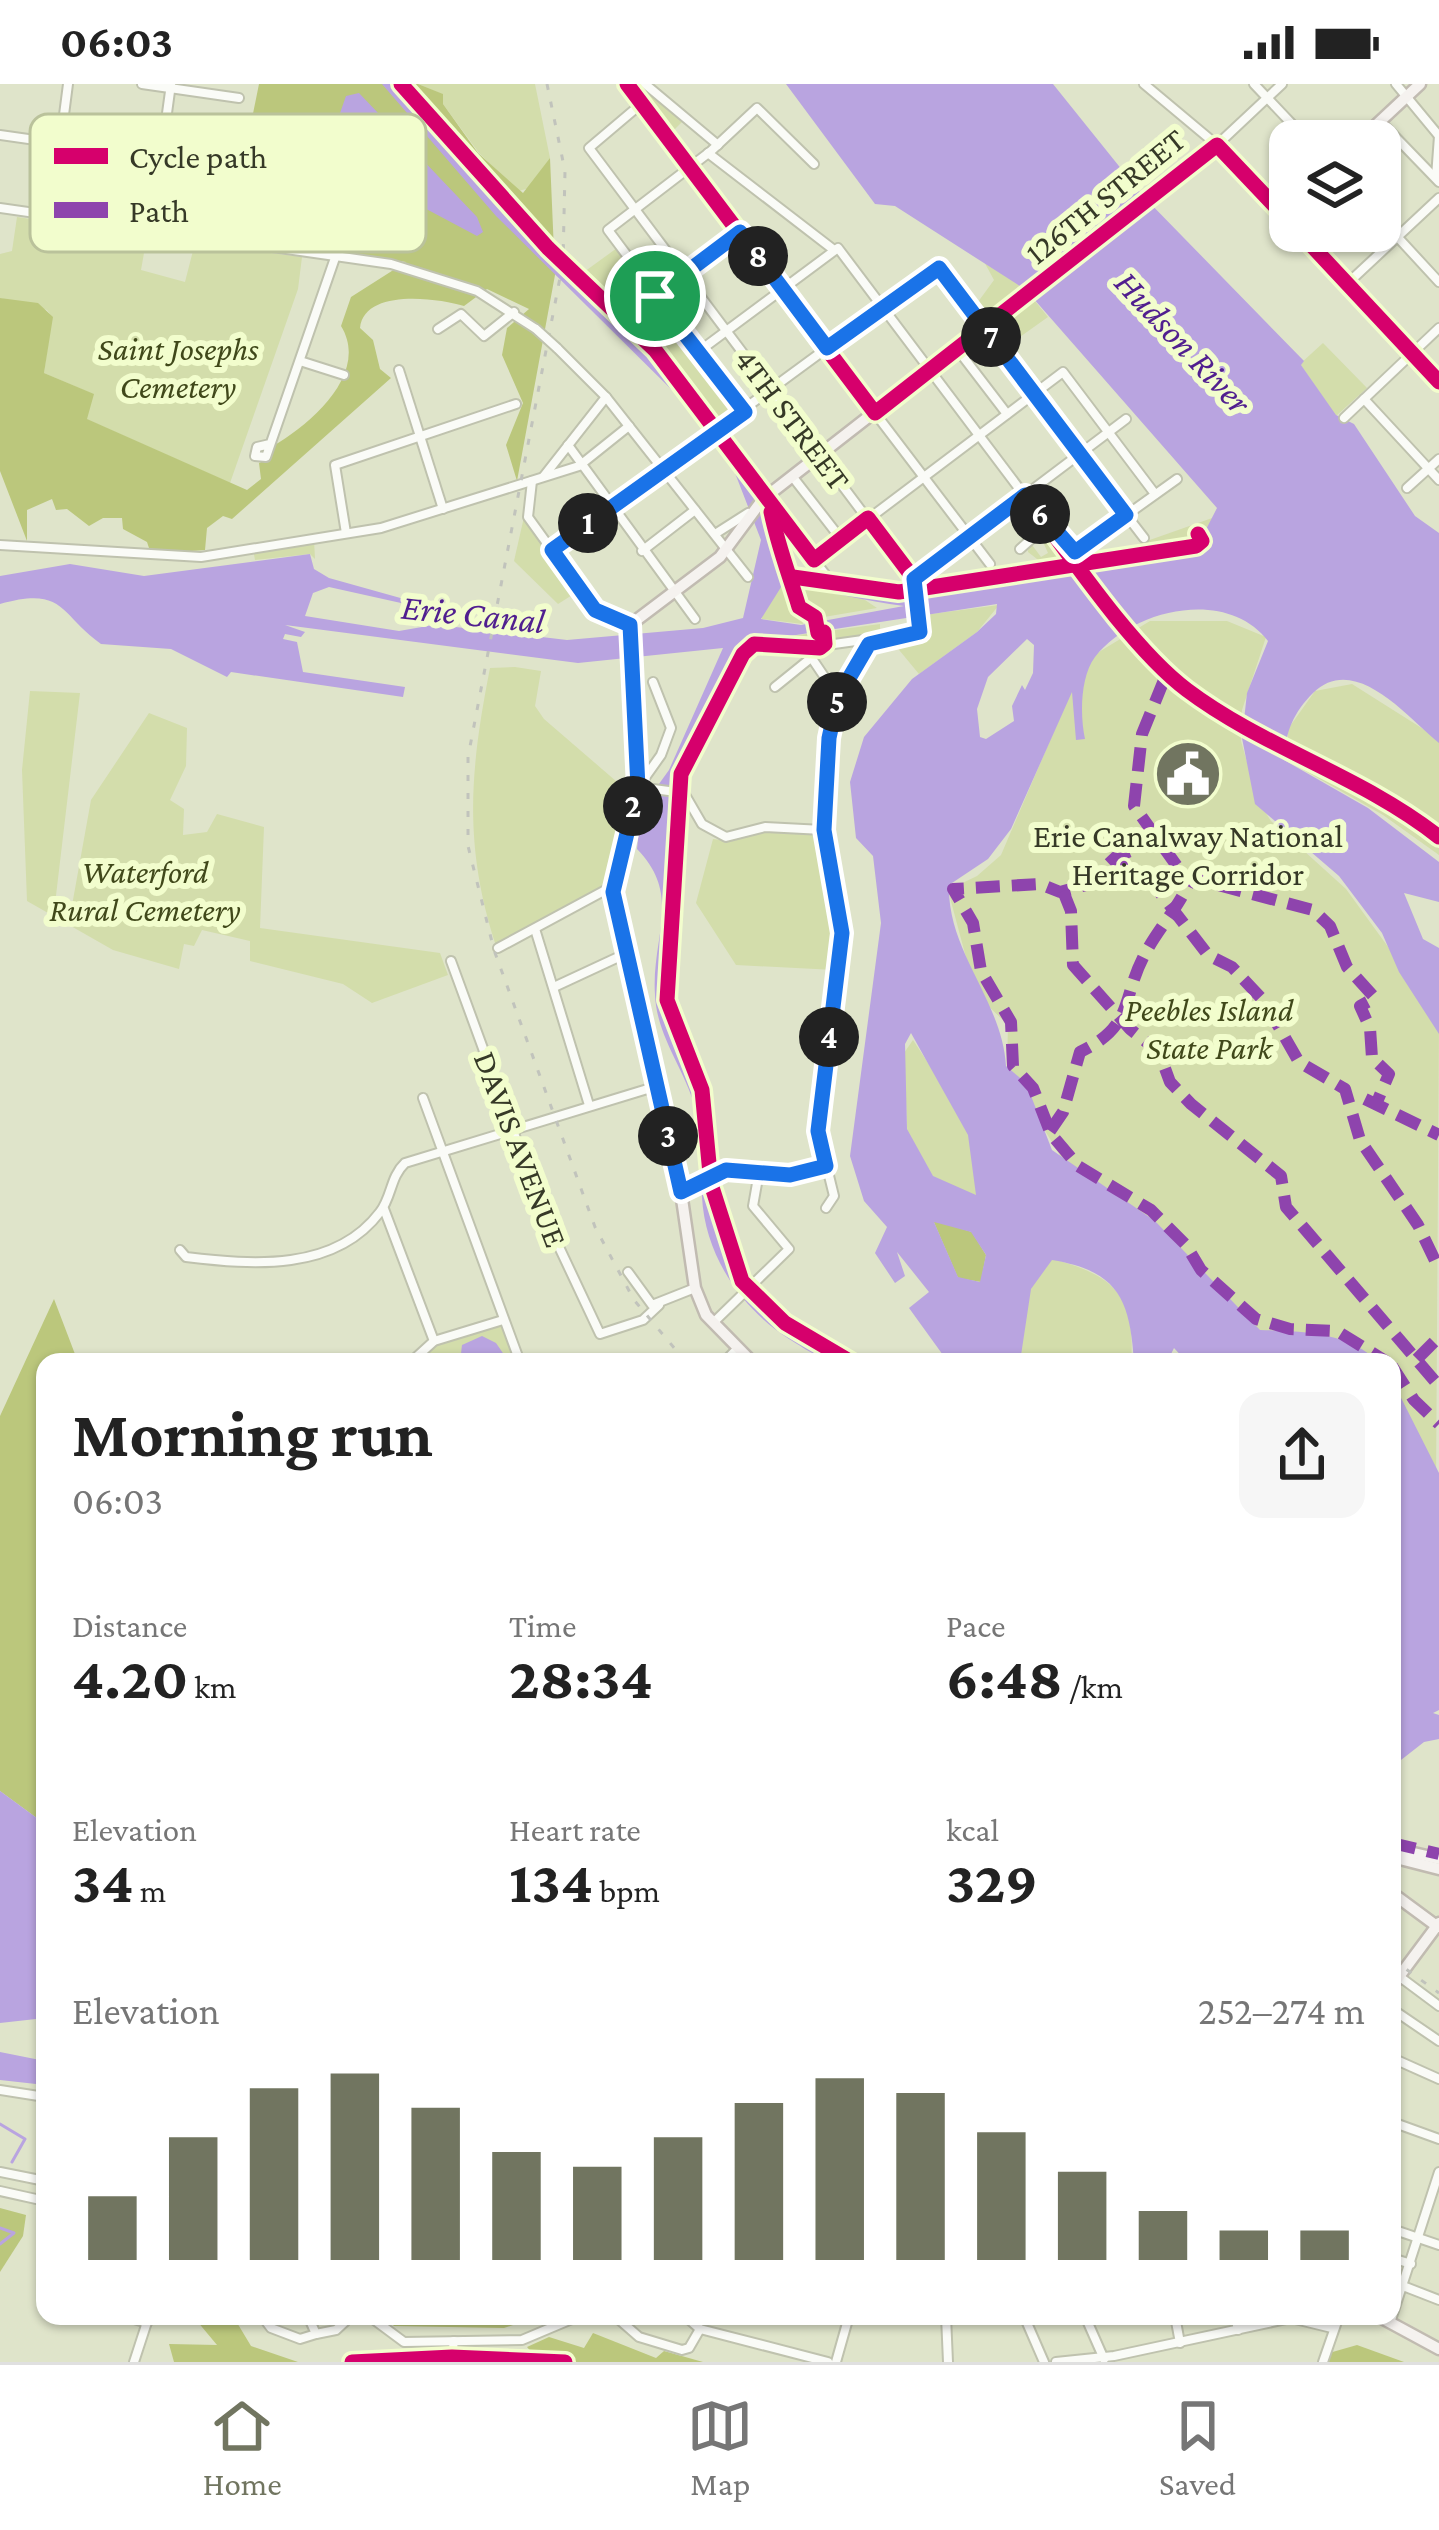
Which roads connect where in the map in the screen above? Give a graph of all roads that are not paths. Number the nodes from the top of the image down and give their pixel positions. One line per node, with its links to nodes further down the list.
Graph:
1 (68, 84): 15 (street)
2 (142, 84): 10 (street)
3 (627, 84): 14 (main road)
4 (645, 84): 22 (street)
5 (1144, 84): 23 (street)
6 (1254, 84): 11 (street)
7 (1282, 84): 11 (street, 126TH STREET)
8 (1396, 84): 12 (street)
9 (1420, 84): 12 (main road)
10 (170, 86): 13 (street)
11 (1267, 97): 16 (street); 23 (street, 126TH STREET)
12 (1405, 97): 17 (main road); 19 (street)
13 (239, 98)
14 (641, 104): 27 (main road); 33 (street, 4TH STREET)
15 (64, 114)
16 (1288, 120)
17 (1381, 120)
18 (0, 135): 20 (street)
19 (1439, 136): 29 (street)
20 (30, 140)
21 (1401, 143): 29 (street)
22 (718, 145): 24 (street); 25 (street)
23 (1217, 145): 26 (main road); 28 (main road, 126TH STREET)
24 (708, 154): 27 (street); 38 (street)
25 (814, 164)
26 (1238, 167): 28 (main road); 30 (main road)
27 (690, 168): 33 (street); 35 (main road)
28 (1189, 168): 52 (main road, 126TH STREET)
29 (1437, 180)
30 (1269, 197)
31 (1439, 198): 36 (street)
32 (0, 208): 34 (street)
33 (634, 210): 43 (street, 4TH STREET); 47 (street)
34 (30, 212)
35 (740, 232): 43 (street); 46 (main road)
36 (1401, 233)
37 (1401, 241): 44 (street)
38 (836, 249): 46 (street); 48 (street)
39 (314, 252): 42 (street)
40 (1318, 252): 45 (main road)
41 (1381, 252): 45 (street)
42 (336, 255): 49 (street); 58 (street)
43 (683, 274): 47 (street); 53 (street, 4TH STREET)
44 (1439, 282)
45 (1348, 283): 57 (main road)
46 (783, 289): 53 (street); 54 (main road)
47 (655, 296): 56 (street)
48 (882, 307): 52 (street); 54 (street); 60 (street)
49 (514, 312): 51 (street); 65 (street, bridge)
50 (1439, 328): 57 (street)
51 (438, 329)
52 (985, 329): 55 (main road, 126TH STREET); 64 (street)
53 (726, 331): 56 (street); 63 (street, 4TH STREET)
54 (827, 348): 63 (street); 69 (main road)
55 (958, 350): 60 (main road, 126TH STREET); 70 (street)
56 (698, 352): 68 (street)
57 (1412, 354): 62 (main road); 66 (street)
58 (300, 361): 61 (street); 77 (street)
59 (399, 370): 75 (street)
60 (931, 370): 69 (main road, 126TH STREET); 76 (street)
61 (344, 375)
62 (1439, 382)
63 (772, 391): 68 (street); 80 (street, 4TH STREET)
64 (1034, 393): 70 (street); 74 (street); 79 (street)
65 (606, 397): 73 (street); 78 (street)
66 (1364, 399): 71 (street); 84 (street)
67 (515, 404): 75 (street)
68 (745, 412): 83 (street)
69 (875, 412): 80 (main road, 126TH STREET); 86 (street)
70 (1007, 414): 76 (street)
71 (1344, 418)
72 (1126, 419): 74 (street)
73 (629, 426): 82 (street); 83 (street)
74 (1108, 433): 79 (street); 91 (street)
75 (422, 435): 95 (street); 101 (street)
76 (979, 435): 86 (street); 92 (street)
77 (270, 444)
78 (568, 445): 82 (street); 88 (street)
79 (1080, 454): 92 (street); 98 (street)
80 (820, 455): 85 (main road, 126TH STREET); 99 (street, 4TH STREET)
81 (1439, 459): 84 (street)
82 (579, 466): 88 (street); 94 (street)
83 (662, 467): 94 (street); 96 (street)
84 (1428, 469): 89 (street); 90 (street)
85 (792, 476): 93 (main road, 126TH STREET); 105 (street)
86 (923, 476): 99 (street); 103 (street)
87 (1177, 478): 91 (street)
88 (538, 480): 95 (street); 108 (street)
89 (1439, 480)
90 (1407, 488)
91 (1156, 494): 98 (street)
92 (1025, 495): 100 (street); 103 (street)
93 (766, 498): 97 (main road, 126TH STREET); 111 (street); 115 (street)
94 (610, 507): 108 (street); 110 (street)
95 (443, 509): 101 (street)
96 (695, 510): 102 (street); 110 (street)
97 (748, 513): 102 (street); 109 (main road, 126TH STREET)
98 (1126, 515): 100 (street); 104 (street)
99 (868, 518): 105 (street); 116 (street, 4TH STREET)
100 (1046, 523): 107 (street); 127 (street)
101 (346, 533): 106 (street)
102 (715, 534): 109 (street)
103 (969, 537): 112 (street); 116 (street)
104 (1144, 538)
105 (841, 539): 111 (street)
106 (0, 545)
107 (1020, 549)
108 (552, 550): 119 (street)
109 (727, 550): 113 (street); 117 (main road, 126TH STREET)
110 (642, 551): 117 (street)
111 (814, 560): 114 (street)
112 (990, 564)
113 (748, 577)
114 (828, 578)
115 (794, 581)
116 (916, 582): 120 (street)
117 (673, 596): 118 (street); 119 (main road, 126TH STREET)
118 (695, 619)
119 (629, 627): 125 (main road)
120 (878, 638): 121 (street); 124 (street)
121 (811, 657): 123 (street); 124 (street)
122 (653, 682): 125 (street)
123 (775, 687)
124 (838, 697): 126 (street)
125 (643, 787): 126 (street); 128 (main road)
126 (824, 830): 139 (street)
127 (1439, 842)
128 (613, 886): 129 (street); 131 (main road)
129 (535, 929): 130 (street); 133 (street)
130 (498, 948)
131 (626, 954): 133 (street); 134 (main road)
132 (451, 962): 137 (street, DAVIS AVENUE)
133 (554, 987): 136 (street)
134 (654, 1087): 136 (street); 141 (main road)
135 (423, 1098): 138 (street)
136 (589, 1106): 137 (street)
137 (511, 1128): 138 (street); 147 (street, DAVIS AVENUE)
138 (441, 1150): 143 (street); 148 (street)
139 (826, 1166): 140 (street); 142 (street)
140 (759, 1172): 141 (street); 149 (street)
141 (681, 1192): 146 (main road)
142 (826, 1208)
143 (384, 1209): 144 (street); 150 (street)
144 (180, 1250)
145 (628, 1272): 147 (street)
146 (695, 1288): 147 (street); 149 (main road)
147 (659, 1305)
148 (502, 1320): 150 (street); 153 (street)
149 (713, 1323): 151 (main road)
150 (434, 1341): 152 (street)
151 (738, 1348): 154 (street); 155 (main road)
152 (421, 1353)
153 (516, 1353)
154 (733, 1353)
155 (743, 1353)
156 (1401, 1850): 158 (main road)
157 (1401, 1859): 159 (main road)
158 (1439, 1859)
159 (1439, 1869)
160 (1401, 1899): 161 (main road)
161 (1438, 1926): 162 (main road)
162 (1401, 1970)
163 (1401, 1982): 164 (street)
164 (1439, 2006)
165 (1401, 2015): 166 (street)
166 (1439, 2041)
167 (1401, 2061): 168 (street)
168 (1437, 2074)
169 (0, 2090): 170 (street)
170 (36, 2096)
171 (1401, 2125): 172 (street)
172 (1439, 2138)
173 (0, 2172): 175 (street)
174 (1439, 2172): 176 (street)
175 (36, 2179)
176 (1438, 2188): 180 (street)
177 (0, 2191): 178 (street)
178 (36, 2199)
179 (1401, 2232): 180 (street)
180 (1420, 2238): 181 (street); 183 (street)
181 (1439, 2246)
182 (1401, 2261): 183 (street)
183 (1411, 2264): 184 (street)
184 (1403, 2286): 185 (street); 186 (street)
185 (1401, 2290)
186 (1439, 2300)
187 (146, 2325): 213 (street)
188 (273, 2325): 208 (street)
189 (312, 2325): 208 (street)
190 (341, 2325): 208 (street)
191 (379, 2325): 209 (street)
192 (561, 2325): 209 (street)
193 (626, 2325): 205 (street)
194 (696, 2325): 205 (street)
195 (846, 2325): 215 (street)
196 (946, 2325): 216 (street)
197 (1028, 2325): 217 (street)
198 (1089, 2325): 212 (street)
199 (1176, 2325): 210 (street)
200 (1237, 2325): 207 (street)
201 (1260, 2325): 207 (street)
202 (1317, 2325): 206 (street)
203 (1334, 2325): 206 (street)
204 (1393, 2325): 211 (main road)
205 (700, 2329): 215 (street)
206 (1332, 2329): 219 (street)
207 (1238, 2330): 210 (street)
208 (316, 2334)
209 (454, 2341): 214 (street)
210 (1180, 2343): 212 (street)
211 (1439, 2350)
212 (1104, 2360): 218 (street)
213 (134, 2362)
214 (451, 2362)
215 (832, 2362)
216 (948, 2362)
217 (1044, 2362)
218 (1056, 2362)
219 (1323, 2362)

